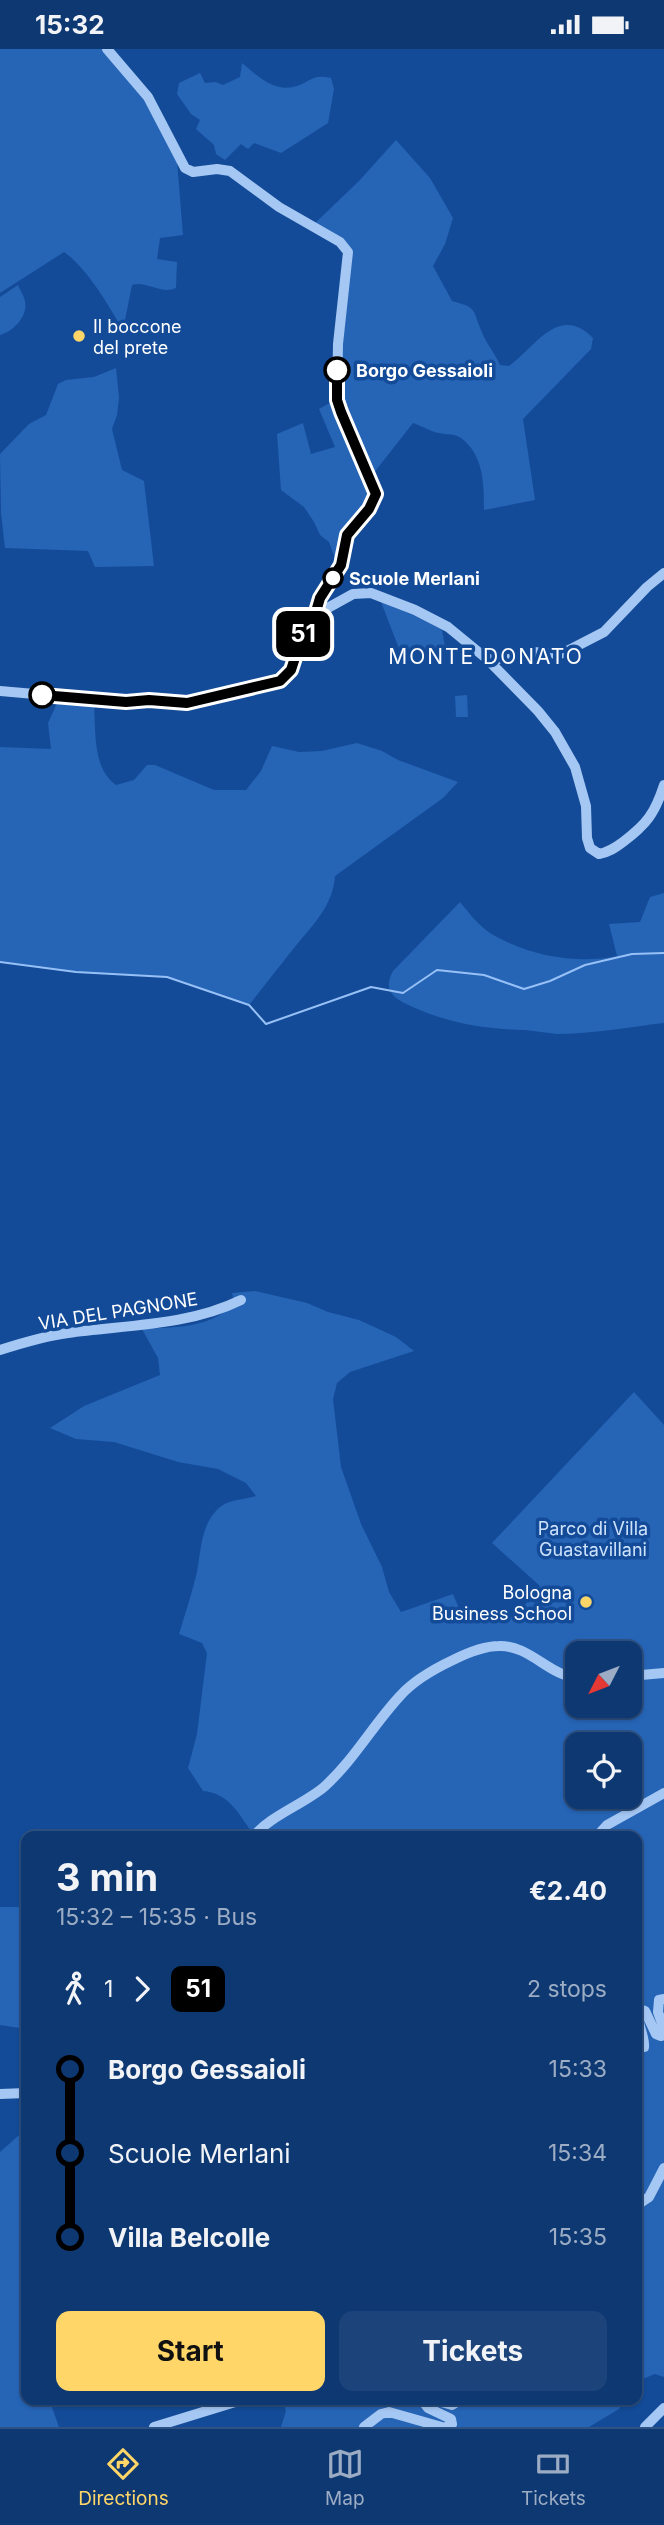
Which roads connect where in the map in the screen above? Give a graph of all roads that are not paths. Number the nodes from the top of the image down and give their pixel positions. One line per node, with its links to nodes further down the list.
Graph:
1 (107, 49): 3 (street)
2 (664, 573): 4 (street)
3 (315, 615): 4 (street); 5 (street)
4 (487, 659): 6 (street)
5 (0, 691)
6 (664, 785)
7 (241, 1300): 8 (street, VIA DEL PAGNONE)
8 (0, 1350)
9 (664, 1672): 11 (street)
10 (565, 1675): 13 (street)
11 (642, 1675)
12 (664, 1793): 14 (street)
13 (261, 1831)
14 (602, 1831)
15 (664, 1999): 17 (street)
16 (642, 2010): 18 (street)
17 (664, 2029)
18 (664, 2034)
19 (21, 2093): 20 (street)
20 (0, 2094)
21 (664, 2168): 22 (street)
22 (642, 2202)
23 (226, 2405): 26 (street)
24 (426, 2405): 28 (street)
25 (664, 2409): 29 (street)
26 (154, 2427)
27 (364, 2427): 28 (street)
28 (444, 2427)
29 (645, 2427)

